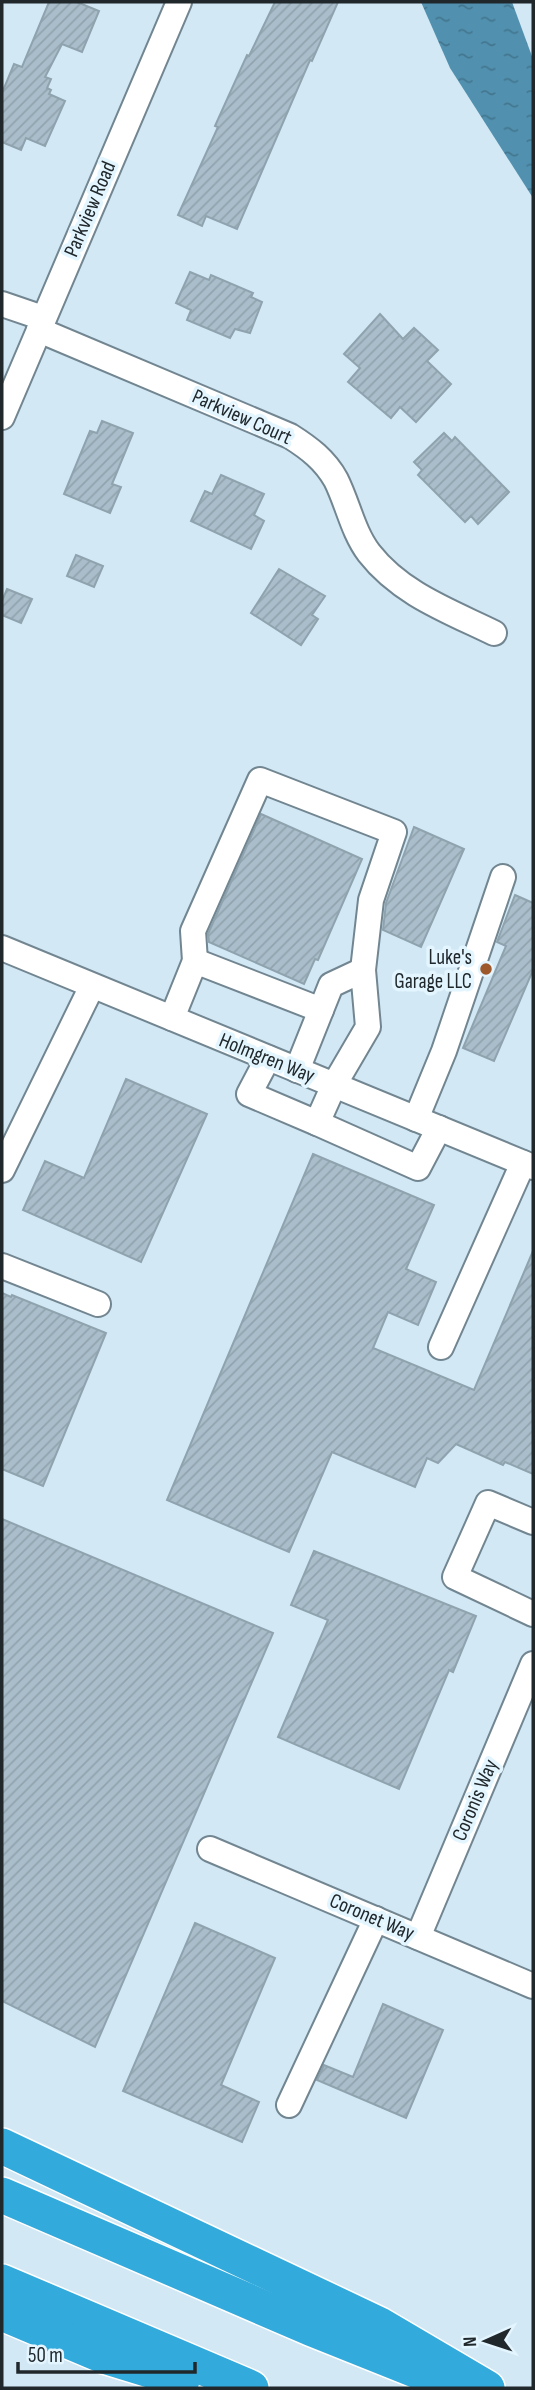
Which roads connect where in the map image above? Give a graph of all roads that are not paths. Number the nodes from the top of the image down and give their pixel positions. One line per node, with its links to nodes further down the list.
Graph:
1 (179, 2): 3 (street, Parkview Road)
2 (2, 304): 3 (street, Parkview Court)
3 (41, 324): 4 (street, Parkview Road); 5 (street, Parkview Court)
4 (2, 416)
5 (494, 633)
6 (503, 877): 17 (street)
7 (2, 948): 10 (street, Holmgren Way)
8 (195, 961): 9 (street); 11 (street); 12 (street)
9 (363, 970): 11 (street); 15 (street)
10 (92, 986): 12 (street, Holmgren Way); 19 (street)
11 (321, 1010): 14 (street)
12 (172, 1018): 13 (street, Holmgren Way)
13 (268, 1058): 14 (street, Holmgren Way); 16 (street)
14 (297, 1070): 15 (street, Holmgren Way)
15 (334, 1085): 16 (street); 17 (street, Holmgren Way)
16 (317, 1123): 17 (street)
17 (427, 1123): 18 (street, Holmgren Way)
18 (528, 1165): 22 (street)
19 (2, 1170)
20 (2, 1266): 21 (street)
21 (98, 1304)
22 (441, 1347)
23 (533, 1522): 24 (street)
24 (533, 1614)
25 (533, 1664): 28 (street, Coronis Way)
26 (210, 1849): 27 (street, Coronet Way)
27 (376, 1919): 28 (street, Coronet Way); 30 (street)
28 (418, 1937): 29 (street, Coronet Way)
29 (533, 1986)
30 (289, 2105)
31 (2, 2146): 38 (highway)
32 (2, 2195): 37 (highway)
33 (2, 2282): 36 (highway)
34 (2, 2313): 35 (highway)
35 (209, 2388)
36 (251, 2388)
37 (460, 2388)
38 (487, 2388)

